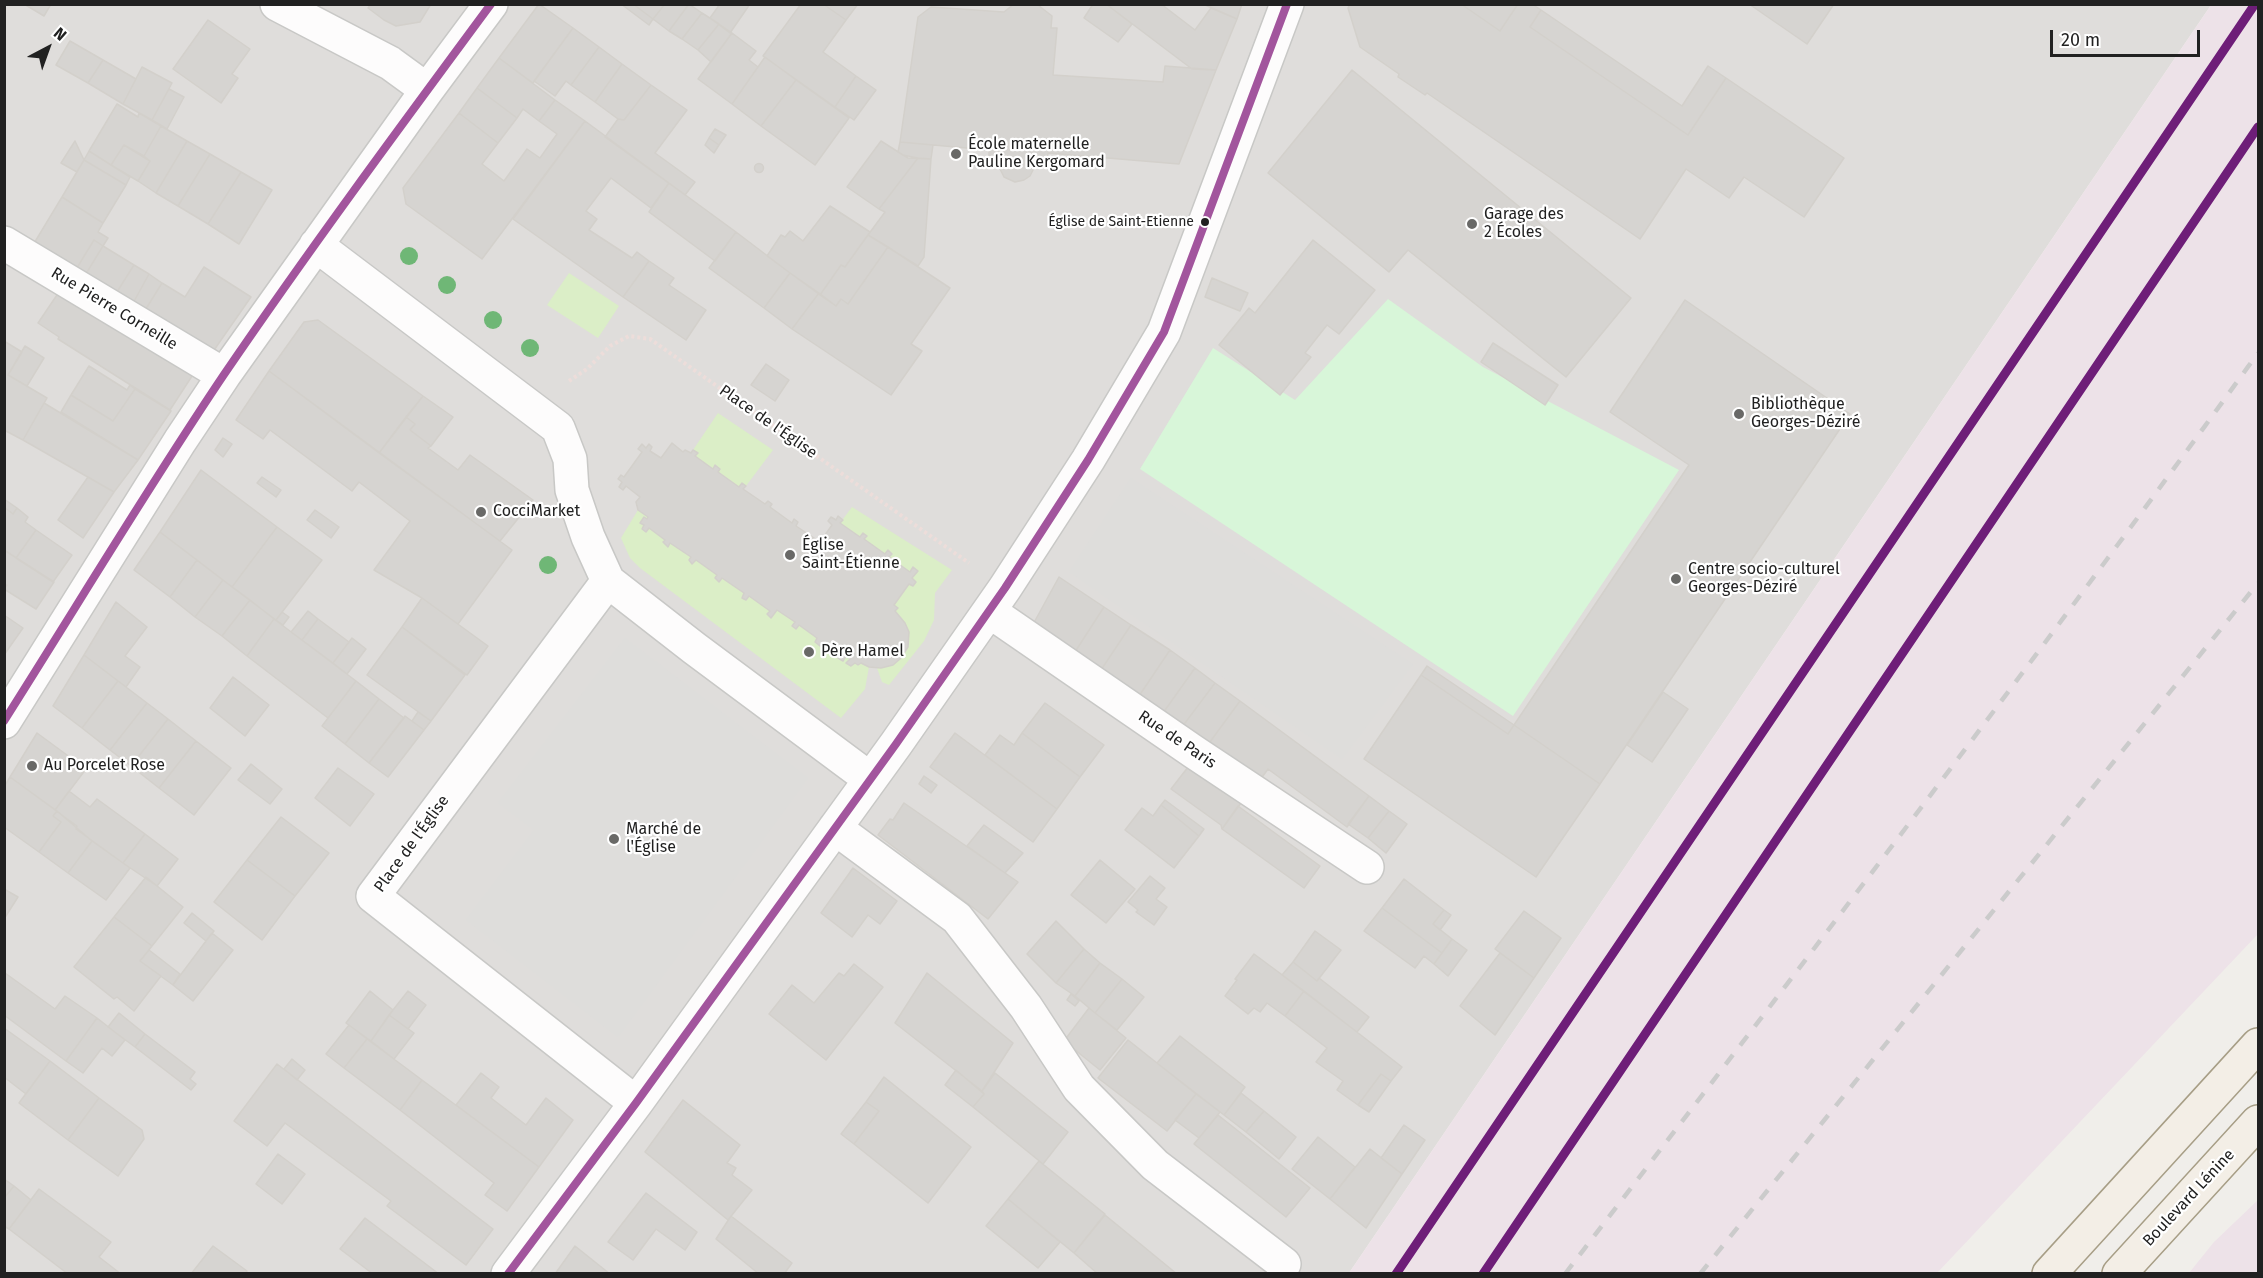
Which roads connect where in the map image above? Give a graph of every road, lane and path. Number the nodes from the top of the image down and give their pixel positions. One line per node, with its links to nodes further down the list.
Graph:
1 (277, 4): 4 (street)
2 (491, 4): 4 (street)
3 (1287, 4): 11 (street)
4 (427, 90): 6 (street)
5 (4, 243): 7 (street, Rue Pierre Corneille)
6 (316, 245): 7 (street); 10 (street)
7 (224, 375): 12 (street)
8 (560, 387): 9 (path, Place de l'Église)
9 (973, 566)
10 (608, 581): 13 (street); 17 (street, Place de l'Église)
11 (989, 611): 13 (street); 15 (street, Rue de Paris)
12 (4, 722)
13 (870, 779): 14 (street)
14 (835, 828): 17 (street); 19 (street)
15 (1367, 867)
16 (2259, 1045): 21 (main road)
17 (636, 1103): 20 (street)
18 (2259, 1122): 22 (main road, Boulevard Lénine)
19 (1284, 1264)
20 (508, 1274)
21 (2049, 1274)
22 (2119, 1274)

